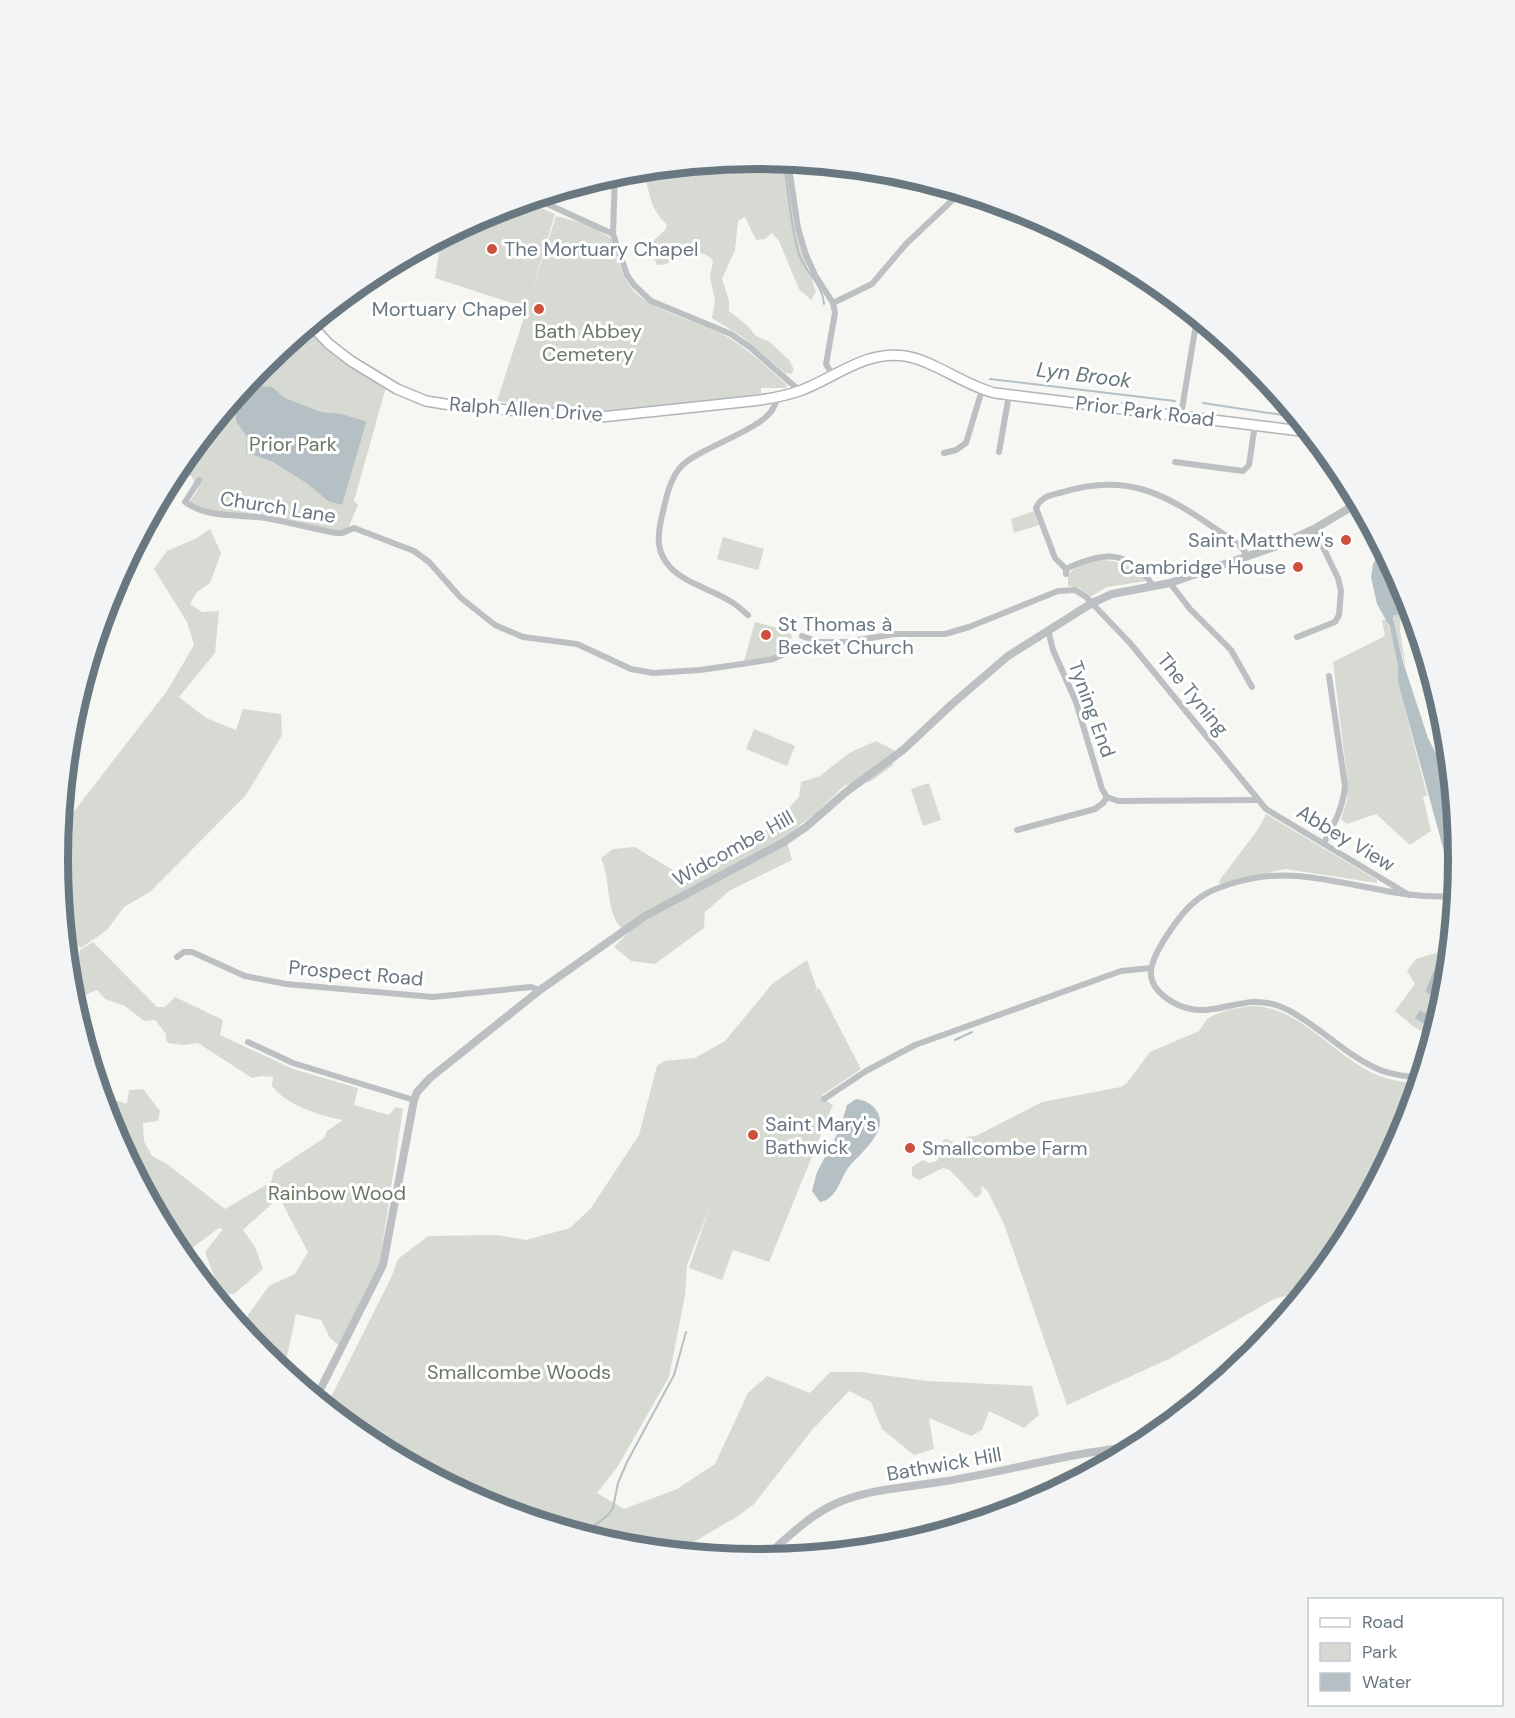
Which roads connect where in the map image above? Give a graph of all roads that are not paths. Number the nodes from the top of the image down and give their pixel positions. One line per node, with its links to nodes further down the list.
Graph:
1 (789, 170): 6 (street)
2 (615, 184): 5 (street)
3 (954, 198): 6 (street)
4 (545, 203): 5 (street)
5 (613, 234): 11 (street)
6 (833, 303): 9 (street)
7 (1196, 326): 14 (street)
8 (315, 330): 13 (main road, Ralph Allen Drive)
9 (833, 376): 10 (main road, Prior Park Road); 11 (main road, Prior Park Road)
10 (982, 390): 12 (main road, Prior Park Road); 18 (street)
11 (800, 391): 13 (main road, Ralph Allen Drive)
12 (1009, 395): 14 (main road, Prior Park Road); 17 (street)
13 (776, 398): 27 (street)
14 (1181, 415): 15 (main road, Prior Park Road)
15 (1255, 424): 16 (main road, Prior Park Road); 19 (street)
16 (1298, 430)
17 (999, 452)
18 (944, 453)
19 (1175, 462)
20 (199, 480): 31 (street, Church Lane)
21 (1351, 507): 22 (street, Widcombe Hill)
22 (1314, 529): 23 (street, Widcombe Hill); 30 (street)
23 (1248, 556): 24 (street, Widcombe Hill); 25 (street)
24 (1170, 583): 25 (street, Widcombe Hill); 33 (street)
25 (1153, 586): 26 (street, Widcombe Hill)
26 (1092, 603): 28 (street, Widcombe Hill); 31 (street); 35 (street, The Tyning)
27 (748, 615)
28 (1048, 630): 34 (street, Tyning End); 43 (street, Widcombe Hill)
29 (802, 636): 31 (street)
30 (1298, 637)
31 (813, 641)
32 (1329, 676): 38 (street)
33 (1252, 687)
34 (1107, 797): 35 (street); 37 (street)
35 (1257, 800): 36 (street, The Tyning)
36 (1266, 809): 38 (street, Abbey View)
37 (1017, 830)
38 (1324, 843): 39 (street, Abbey View)
39 (1409, 895): 40 (street); 42 (street)
40 (1446, 897)
41 (177, 957): 43 (street, Prospect Road)
42 (1151, 968): 45 (street); 46 (street)
43 (540, 990): 47 (street, Widcombe Hill)
44 (248, 1042): 47 (street)
45 (1412, 1077)
46 (824, 1099)
47 (414, 1100): 48 (street, Widcombe Hill)
48 (319, 1391)
49 (1114, 1449): 50 (street, Bathwick Hill)
50 (775, 1549)

